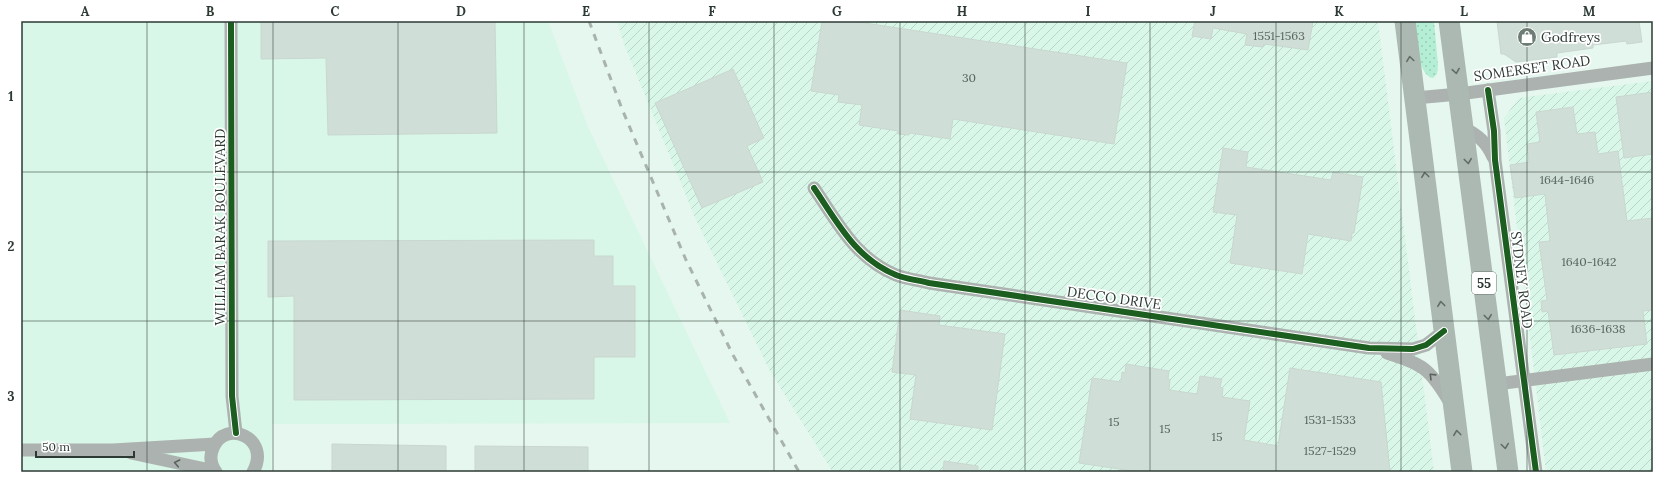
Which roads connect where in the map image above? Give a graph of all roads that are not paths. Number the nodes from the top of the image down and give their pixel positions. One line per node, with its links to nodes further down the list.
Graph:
1 (231, 21): 17 (street, WILLIAM BARAK BOULEVARD)
2 (1404, 21): 7 (highway, one-way to 2)
3 (1449, 21): 6 (highway, 55, one-way to 6)
4 (1653, 68): 5 (street, SOMERSET ROAD)
5 (1488, 90): 6 (street, SOMERSET ROAD); 9 (street, SYDNEY ROAD)
6 (1459, 94): 7 (street, SOMERSET ROAD); 8 (highway, 55)
7 (1415, 98): 11 (highway, one-way to 7)
8 (1464, 128): 9 (street, SYDNEY ROAD); 15 (highway, 55, one-way to 15)
9 (1495, 160): 14 (street, SYDNEY ROAD)
10 (814, 188): 12 (street, DECCO DRIVE)
11 (1444, 331): 12 (street, DECCO DRIVE); 16 (highway)
12 (1369, 348): 16 (street, DECCO DRIVE, one-way to 12)
13 (1653, 364): 14 (street)
14 (1524, 380): 15 (street); 25 (street, SYDNEY ROAD)
15 (1497, 384): 24 (highway, 55, one-way to 24)
16 (1454, 408): 23 (highway, one-way to 16)
17 (236, 433): 18 (street); 22 (street)
18 (215, 444): 20 (street); 21 (street)
19 (21, 450): 20 (street)
20 (113, 450): 21 (street, one-way to 20)
21 (216, 471)
22 (253, 472)
23 (1462, 472)
24 (1508, 472)
25 (1536, 472)

